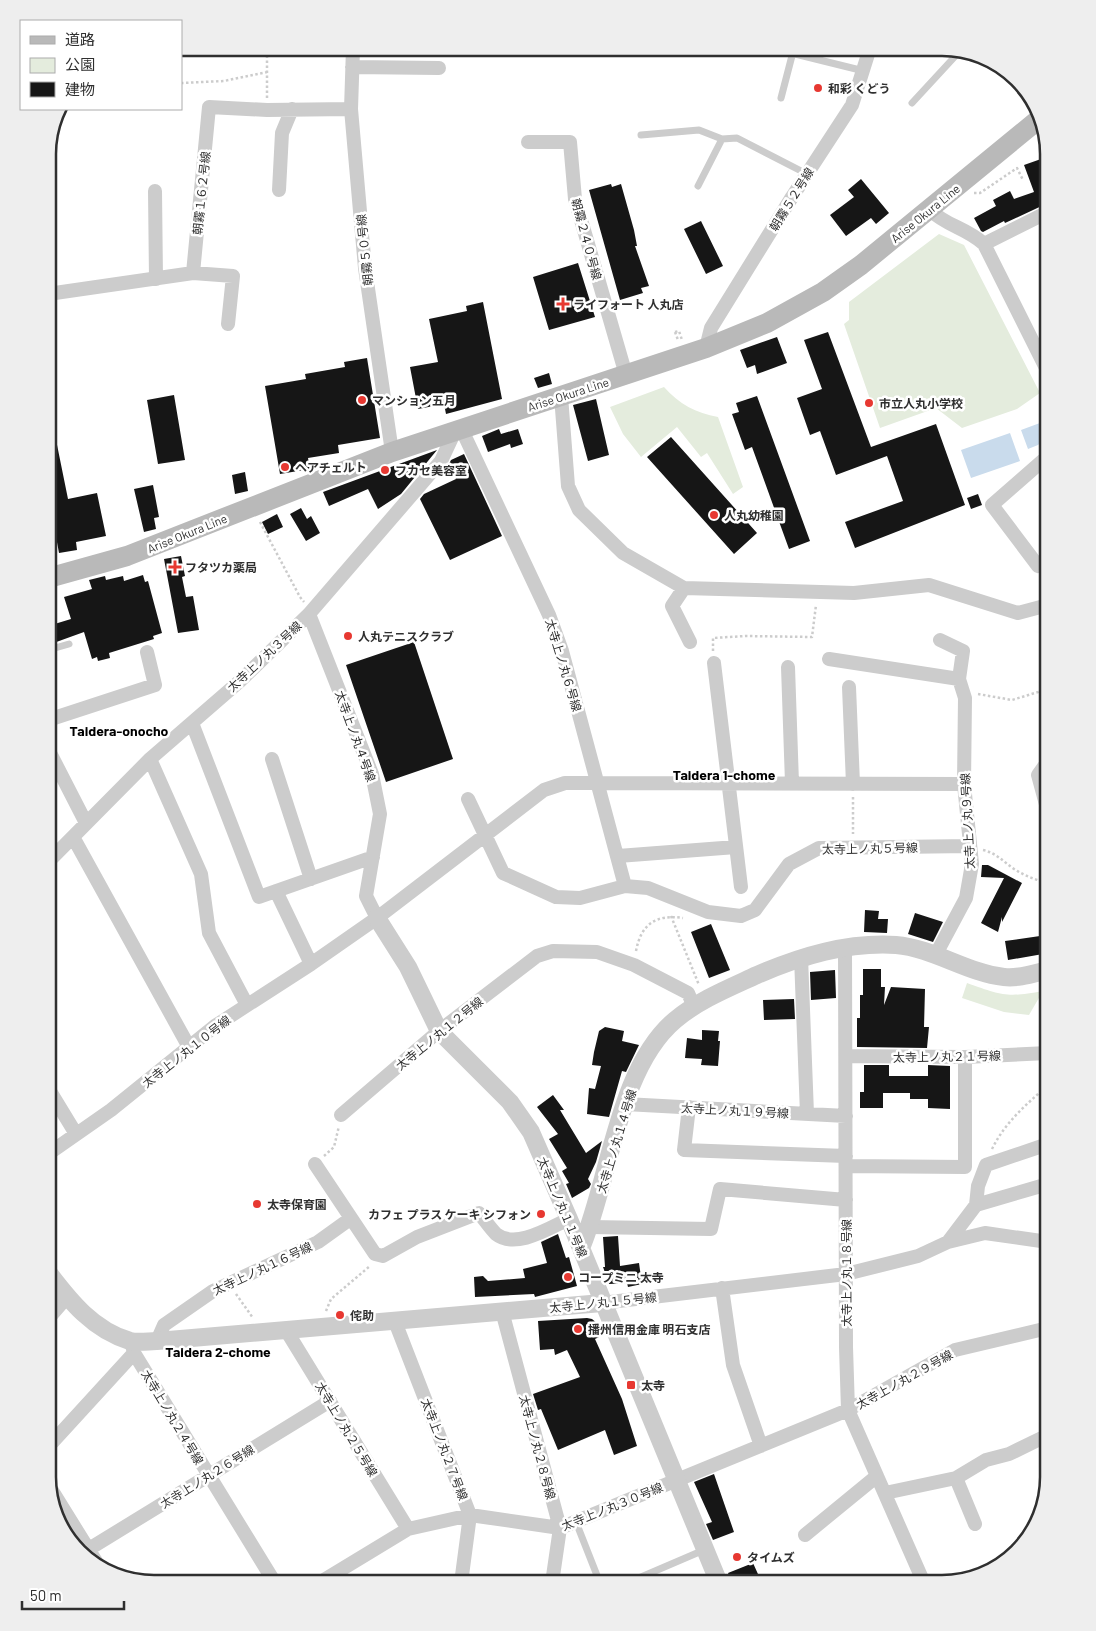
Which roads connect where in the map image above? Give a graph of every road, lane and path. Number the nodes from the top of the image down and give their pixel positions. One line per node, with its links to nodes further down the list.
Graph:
1 (267, 56): 10 (path)
2 (353, 56): 7 (street, 朝霧５０号線)
3 (792, 56): 12 (lane)
4 (814, 56): 9 (lane)
5 (868, 56): 9 (street, 朝霧５２号線)
6 (954, 57): 13 (lane)
7 (352, 68): 8 (street); 15 (street, 朝霧５０号線)
8 (439, 68)
9 (864, 71): 21 (street, 朝霧５２号線)
10 (267, 72): 11 (path); 16 (path)
11 (182, 83)
12 (781, 98)
13 (912, 103)
14 (292, 109): 15 (street, 朝霧１６２号線); 16 (street, 朝霧１６２号線); 24 (street)
15 (351, 109): 41 (street, 朝霧５０号線)
16 (266, 110): 30 (street, 朝霧１６２号線)
17 (1034, 124): 27 (main road, Arise Okura Line)
18 (641, 135): 19 (lane)
19 (722, 139): 21 (lane); 23 (lane)
20 (528, 142): 38 (street, 朝霧２４０号線)
21 (807, 174): 36 (street, 朝霧５２号線)
22 (1023, 180): 26 (path)
23 (698, 186)
24 (278, 190)
25 (155, 191): 31 (street)
26 (973, 193)
27 (930, 210): 29 (street); 36 (main road, Arise Okura Line)
28 (1040, 216): 29 (street)
29 (984, 244): 37 (street)
30 (192, 273): 31 (street); 33 (street)
31 (156, 279): 32 (street)
32 (56, 293)
33 (228, 324)
34 (675, 332): 35 (path)
35 (684, 346)
36 (706, 348): 38 (main road, Arise Okura Line)
37 (1040, 356)
38 (626, 375): 39 (main road, Arise Okura Line)
39 (561, 396): 40 (main road, Arise Okura Line); 46 (street)
40 (459, 429): 41 (main road, Arise Okura Line); 49 (street, 太寺上ノ丸３号線); 68 (street, 太寺上ノ丸６号線)
41 (392, 452): 43 (main road, Arise Okura Line)
42 (1040, 463): 44 (street)
43 (252, 507): 45 (main road, Arise Okura Line); 49 (path)
44 (1040, 565)
45 (56, 576)
46 (684, 588): 47 (street); 52 (street)
47 (817, 592): 48 (street); 50 (path)
48 (1040, 607)
49 (309, 614): 64 (street, 太寺上ノ丸３号線); 83 (street, 太寺上ノ丸４号線)
50 (713, 638)
51 (940, 640): 59 (street)
52 (690, 642)
53 (68, 644): 54 (lane)
54 (56, 648)
55 (147, 652): 63 (street)
56 (829, 660): 59 (street)
57 (714, 663): 69 (street)
58 (788, 666): 70 (street)
59 (960, 679): 62 (street, 太寺上ノ丸９号線)
60 (849, 687): 71 (street)
61 (1040, 691): 62 (path)
62 (965, 698): 72 (street, 太寺上ノ丸９号線)
63 (56, 717)
64 (192, 723): 65 (street, 太寺上ノ丸３号線); 88 (street)
65 (150, 759): 74 (street, 太寺上ノ丸３号線); 97 (street)
66 (272, 759): 84 (street)
67 (56, 765): 74 (street)
68 (599, 783): 69 (street, 太寺上ノ丸１０号線); 75 (street, 太寺上ノ丸１０号線); 82 (street, 太寺上ノ丸６号線)
69 (728, 783): 70 (street, 太寺上ノ丸１０号線); 78 (street)
70 (792, 784): 71 (street, 太寺上ノ丸１０号線)
71 (853, 784): 72 (street, 太寺上ノ丸１０号線); 79 (path)
72 (964, 784): 77 (street, 太寺上ノ丸９号線)
73 (468, 799): 75 (street, 太寺上ノ丸５号線)
74 (86, 823): 76 (street, 太寺上ノ丸３号線)
75 (484, 836): 86 (street, 太寺上ノ丸５号線); 90 (street, 太寺上ノ丸１０号線)
76 (72, 837): 81 (street, 太寺上ノ丸３号線); 99 (street)
77 (970, 846): 79 (street, 太寺上ノ丸５号線); 92 (street, 太寺上ノ丸９号線)
78 (736, 848): 82 (street); 87 (street)
79 (853, 848): 86 (street, 太寺上ノ丸５号線)
80 (991, 852): 85 (path)
81 (56, 854)
82 (618, 856): 86 (street, 太寺上ノ丸６号線)
83 (373, 857): 84 (street); 90 (street, 太寺上ノ丸４号線)
84 (311, 879): 88 (street)
85 (1040, 881)
86 (625, 886)
87 (741, 887)
88 (276, 891): 94 (street)
89 (671, 916): 96 (path)
90 (377, 918): 94 (street, 太寺上ノ丸１０号線); 98 (street, 太寺上ノ丸１１号線)
91 (845, 947): 92 (street, 太寺上ノ丸１４号線); 93 (street, 太寺上ノ丸１４号線); 101 (street, 太寺上ノ丸１８号線)
92 (936, 956): 95 (street, 太寺上ノ丸１４号線)
93 (801, 957): 96 (street, 太寺上ノ丸１４号線); 107 (street)
94 (312, 964): 97 (street, 太寺上ノ丸１０号線)
95 (1040, 971)
96 (700, 1004): 98 (street, 太寺上ノ丸１２号線); 105 (street, 太寺上ノ丸１４号線)
97 (247, 1005): 99 (street, 太寺上ノ丸１０号線)
98 (439, 1030): 108 (street, 太寺上ノ丸１２号線); 119 (street, 太寺上ノ丸１１号線)
99 (189, 1047): 110 (street, 太寺上ノ丸１０号線)
100 (1040, 1053): 102 (street, 太寺上ノ丸２１号線)
101 (846, 1056): 102 (street, 太寺上ノ丸２１号線); 109 (street, 太寺上ノ丸１８号線)
102 (965, 1057): 113 (street)
103 (1040, 1092): 115 (path)
104 (56, 1101): 110 (street)
105 (625, 1104): 106 (street, 太寺上ノ丸１９号線); 121 (street, 太寺上ノ丸１４号線)
106 (689, 1107): 107 (street, 太寺上ノ丸１９号線); 113 (street)
107 (807, 1114): 109 (street, 太寺上ノ丸１９号線)
108 (341, 1115): 114 (path)
109 (846, 1116): 113 (street, 太寺上ノ丸１８号線)
110 (76, 1134): 112 (street, 太寺上ノ丸１０号線)
111 (1040, 1147): 115 (street)
112 (56, 1148)
113 (846, 1161): 117 (street, 太寺上ノ丸１８号線)
114 (315, 1164): 120 (street)
115 (986, 1165): 118 (street)
116 (1040, 1186): 118 (street)
117 (846, 1200): 121 (street); 126 (street, 太寺上ノ丸１８号線)
118 (976, 1205): 123 (street, 太寺上ノ丸１５号線)
119 (569, 1218): 124 (street, 太寺上ノ丸１１号線); 125 (street)
120 (350, 1219): 125 (street); 128 (street, 太寺上ノ丸１６号線)
121 (590, 1228): 124 (street, 太寺上ノ丸１４号線)
122 (1040, 1241): 123 (street)
123 (948, 1242): 126 (street, 太寺上ノ丸１５号線)
124 (581, 1248): 131 (street, 太寺上ノ丸１１号線)
125 (383, 1256): 135 (path)
126 (846, 1274): 129 (street, 太寺上ノ丸１５号線); 142 (street, 太寺上ノ丸１８号線)
127 (56, 1283): 130 (street)
128 (229, 1283): 138 (path); 139 (street, 太寺上ノ丸１６号線)
129 (722, 1288): 131 (street, 太寺上ノ丸１５号線); 145 (street)
130 (67, 1297): 132 (street); 140 (street)
131 (602, 1303): 133 (street, 太寺上ノ丸１５号線); 149 (street, 太寺上ノ丸１１号線)
132 (56, 1310)
133 (502, 1311): 134 (street, 太寺上ノ丸１５号線); 155 (street, 太寺上ノ丸２８号線)
134 (394, 1319): 135 (street, 太寺上ノ丸１５号線); 152 (street, 太寺上ノ丸２７号線)
135 (319, 1326): 136 (street, 太寺上ノ丸１５号線)
136 (286, 1330): 138 (street, 太寺上ノ丸１５号線); 141 (street, 太寺上ノ丸２５号線)
137 (1040, 1330): 142 (street, 太寺上ノ丸２９号線)
138 (262, 1332): 139 (street, 太寺上ノ丸１５号線)
139 (157, 1341): 140 (street, 太寺上ノ丸１５号線)
140 (132, 1347): 143 (street); 146 (street, 太寺上ノ丸２４号線)
141 (330, 1401): 146 (street, 太寺上ノ丸２６号線); 156 (street, 太寺上ノ丸２５号線)
142 (848, 1410): 145 (street, 太寺上ノ丸３０号線); 147 (street, 太寺上ノ丸１８号線)
143 (56, 1435)
144 (1040, 1438): 148 (street)
145 (761, 1446): 149 (street, 太寺上ノ丸３０号線)
146 (208, 1475): 159 (street, 太寺上ノ丸２６号線); 161 (street, 太寺上ノ丸２４号線)
147 (877, 1476): 150 (street, 太寺上ノ丸１８号線); 157 (street)
148 (956, 1478): 150 (street); 154 (street)
149 (676, 1480): 153 (street, 太寺上ノ丸３０号線); 160 (street, 太寺上ノ丸１１号線)
150 (885, 1494): 168 (street, 太寺上ノ丸１８号線)
151 (62, 1509): 158 (street)
152 (470, 1515): 155 (street, 太寺上ノ丸３０号線); 156 (street, 太寺上ノ丸３０号線); 163 (street, 太寺上ノ丸２７号線)
153 (576, 1522): 155 (street, 太寺上ノ丸３０号線); 165 (lane)
154 (975, 1524)
155 (560, 1528): 164 (street, 太寺上ノ丸２８号線)
156 (408, 1529): 162 (street, 太寺上ノ丸３０号線)
157 (805, 1535)
158 (79, 1538)
159 (89, 1549)
160 (705, 1549): 166 (lane); 167 (street, 太寺上ノ丸１１号線)
161 (270, 1575)
162 (332, 1575)
163 (462, 1575)
164 (553, 1575)
165 (597, 1575)
166 (645, 1575)
167 (716, 1575)
168 (920, 1575)

